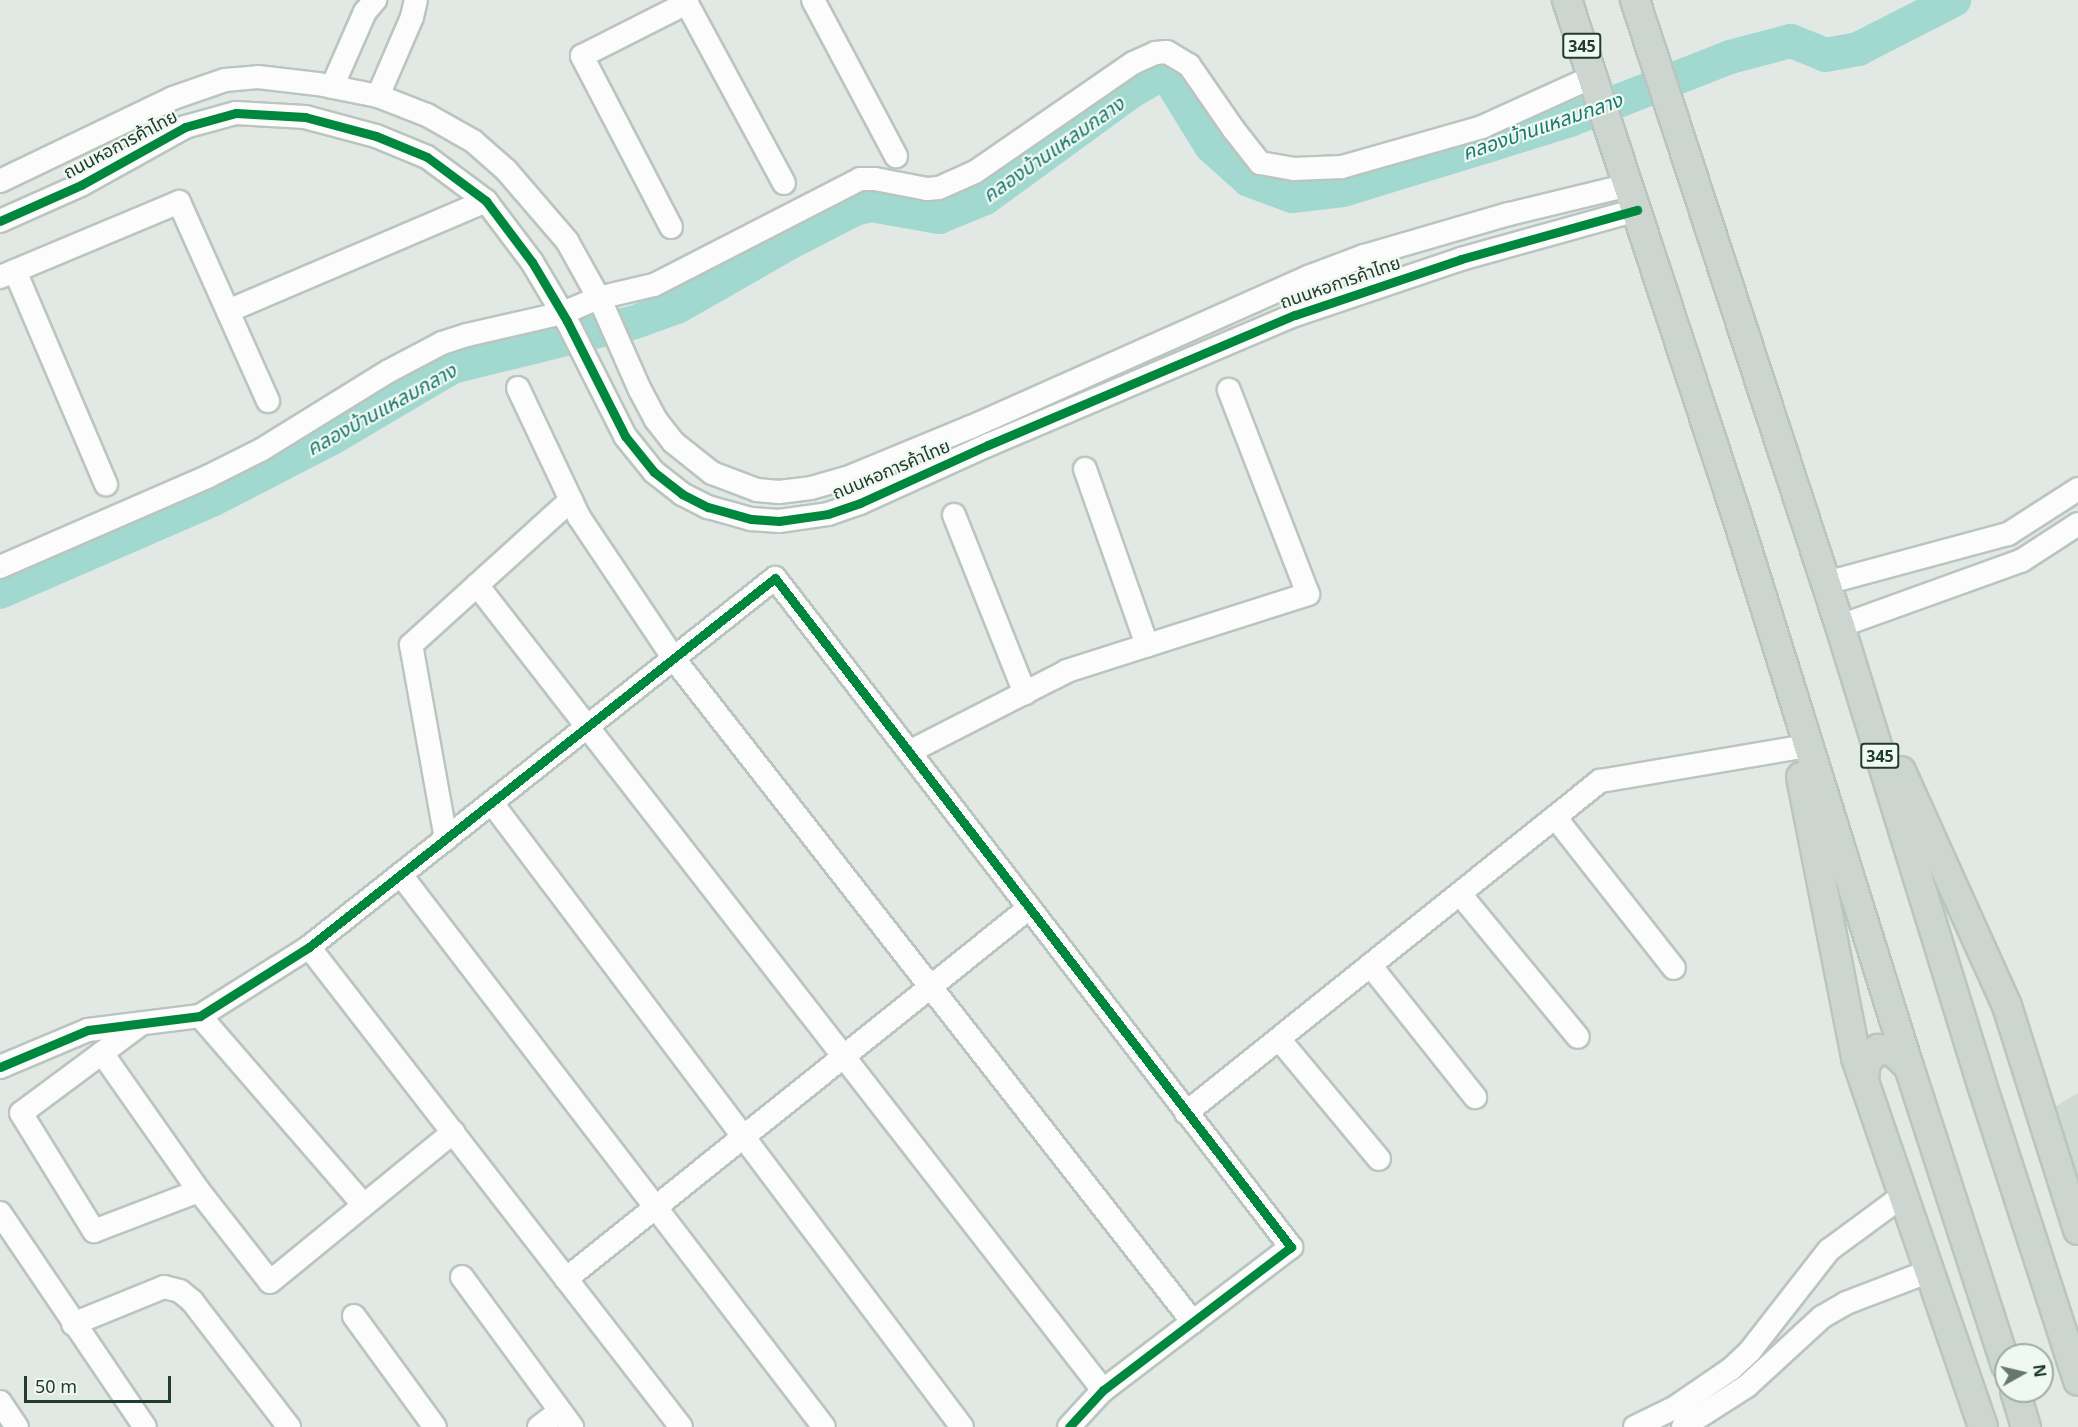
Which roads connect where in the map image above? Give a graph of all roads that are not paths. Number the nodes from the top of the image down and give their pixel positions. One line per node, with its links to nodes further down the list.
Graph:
1 (375, 0): 8 (street)
2 (416, 0): 9 (street)
3 (813, 0): 10 (street)
4 (1567, 0): 7 (main road, 345)
5 (1635, 0): 33 (main road, 345)
6 (686, 2): 12 (street); 16 (street)
7 (1595, 85): 13 (main road, 345); 18 (street)
8 (332, 87): 9 (street, ถนนหอการค้าไทย); 11 (street, ถนนหอการค้าไทย)
9 (378, 96): 18 (street, ถนนหอการค้าไทย)
10 (896, 156)
11 (0, 181)
12 (784, 183)
13 (1633, 198): 18 (street, ถนนหอการค้าไทย); 20 (street, ถนนหอการค้าไทย); 36 (main road, 345)
14 (486, 201): 15 (street, ถนนหอการค้าไทย); 19 (street); 20 (street, ถนนหอการค้าไทย)
15 (0, 221)
16 (672, 227)
17 (7, 274): 19 (street); 25 (street)
18 (600, 301): 20 (street)
19 (228, 311): 23 (street)
20 (565, 317): 32 (street)
21 (518, 388): 27 (street)
22 (1229, 390): 37 (street)
23 (268, 401)
24 (1085, 469): 37 (street)
25 (106, 484)
26 (2078, 489): 30 (street)
27 (571, 500): 34 (street); 38 (street)
28 (954, 515): 40 (street)
29 (2078, 524): 31 (street)
30 (2008, 534): 31 (street); 33 (street)
31 (2021, 561): 35 (street)
32 (0, 567)
33 (1826, 583): 35 (main road, 345)
34 (477, 585): 41 (street); 46 (street)
35 (1840, 626): 39 (main road, 345)
36 (1774, 639): 42 (main road); 60 (main road, 345)
37 (1147, 645): 40 (street)
38 (674, 659): 41 (street); 43 (street); 53 (street)
39 (1850, 659): 62 (main road); 64 (main road, 345)
40 (1025, 693): 43 (street)
41 (588, 727): 44 (street); 59 (street)
42 (1795, 748): 45 (street); 63 (main road)
43 (909, 752): 49 (street)
44 (492, 803): 46 (street); 68 (street)
45 (1555, 817): 48 (street); 52 (street)
46 (446, 839): 47 (street)
47 (401, 874): 50 (street); 73 (street)
48 (1460, 894): 51 (street); 56 (street)
49 (1029, 908): 53 (street); 66 (street)
50 (309, 947): 54 (street); 67 (street)
51 (1370, 965): 57 (street); 65 (street)
52 (1674, 968)
53 (931, 987): 59 (street); 82 (street)
54 (200, 1016): 55 (street); 72 (street)
55 (142, 1023): 58 (street); 61 (street)
56 (1578, 1037)
57 (1279, 1038): 66 (street); 69 (street)
58 (102, 1053): 70 (street); 70 (street)
59 (844, 1056): 68 (street); 86 (street)
60 (1909, 1067): 63 (main road); 84 (main road, 345)
61 (0, 1068)
62 (2027, 1072): 64 (main road); 75 (main road)
63 (1864, 1078): 71 (main road)
64 (1982, 1085): 85 (main road, 345)
65 (1475, 1097)
66 (1186, 1113): 82 (street)
67 (453, 1132): 72 (street); 78 (street)
68 (743, 1137): 73 (street); 98 (street)
69 (1379, 1159)
70 (199, 1191): 72 (street)
71 (1904, 1195): 76 (main road); 79 (street)
72 (364, 1205)
73 (656, 1207): 78 (street); 97 (street)
74 (0, 1213): 83 (street)
75 (2078, 1230)
76 (1930, 1271): 81 (street); 102 (main road)
77 (462, 1277): 89 (street)
78 (566, 1279): 96 (street)
79 (1800, 1291): 81 (street); 100 (street)
80 (354, 1316): 94 (street)
81 (1821, 1317): 101 (street)
82 (1193, 1322): 86 (street)
83 (73, 1324): 92 (street); 93 (street)
84 (1999, 1343)
85 (2078, 1382)
86 (1103, 1390): 99 (street)
87 (0, 1402): 91 (street)
88 (2019, 1403): 90 (main road)
89 (566, 1419): 95 (street)
90 (2025, 1423)
91 (17, 1427)
92 (145, 1427)
93 (289, 1427)
94 (435, 1427)
95 (539, 1427)
96 (681, 1427)
97 (824, 1427)
98 (962, 1427)
99 (1070, 1427)
100 (1635, 1427)
101 (1683, 1427)
102 (1983, 1427)

